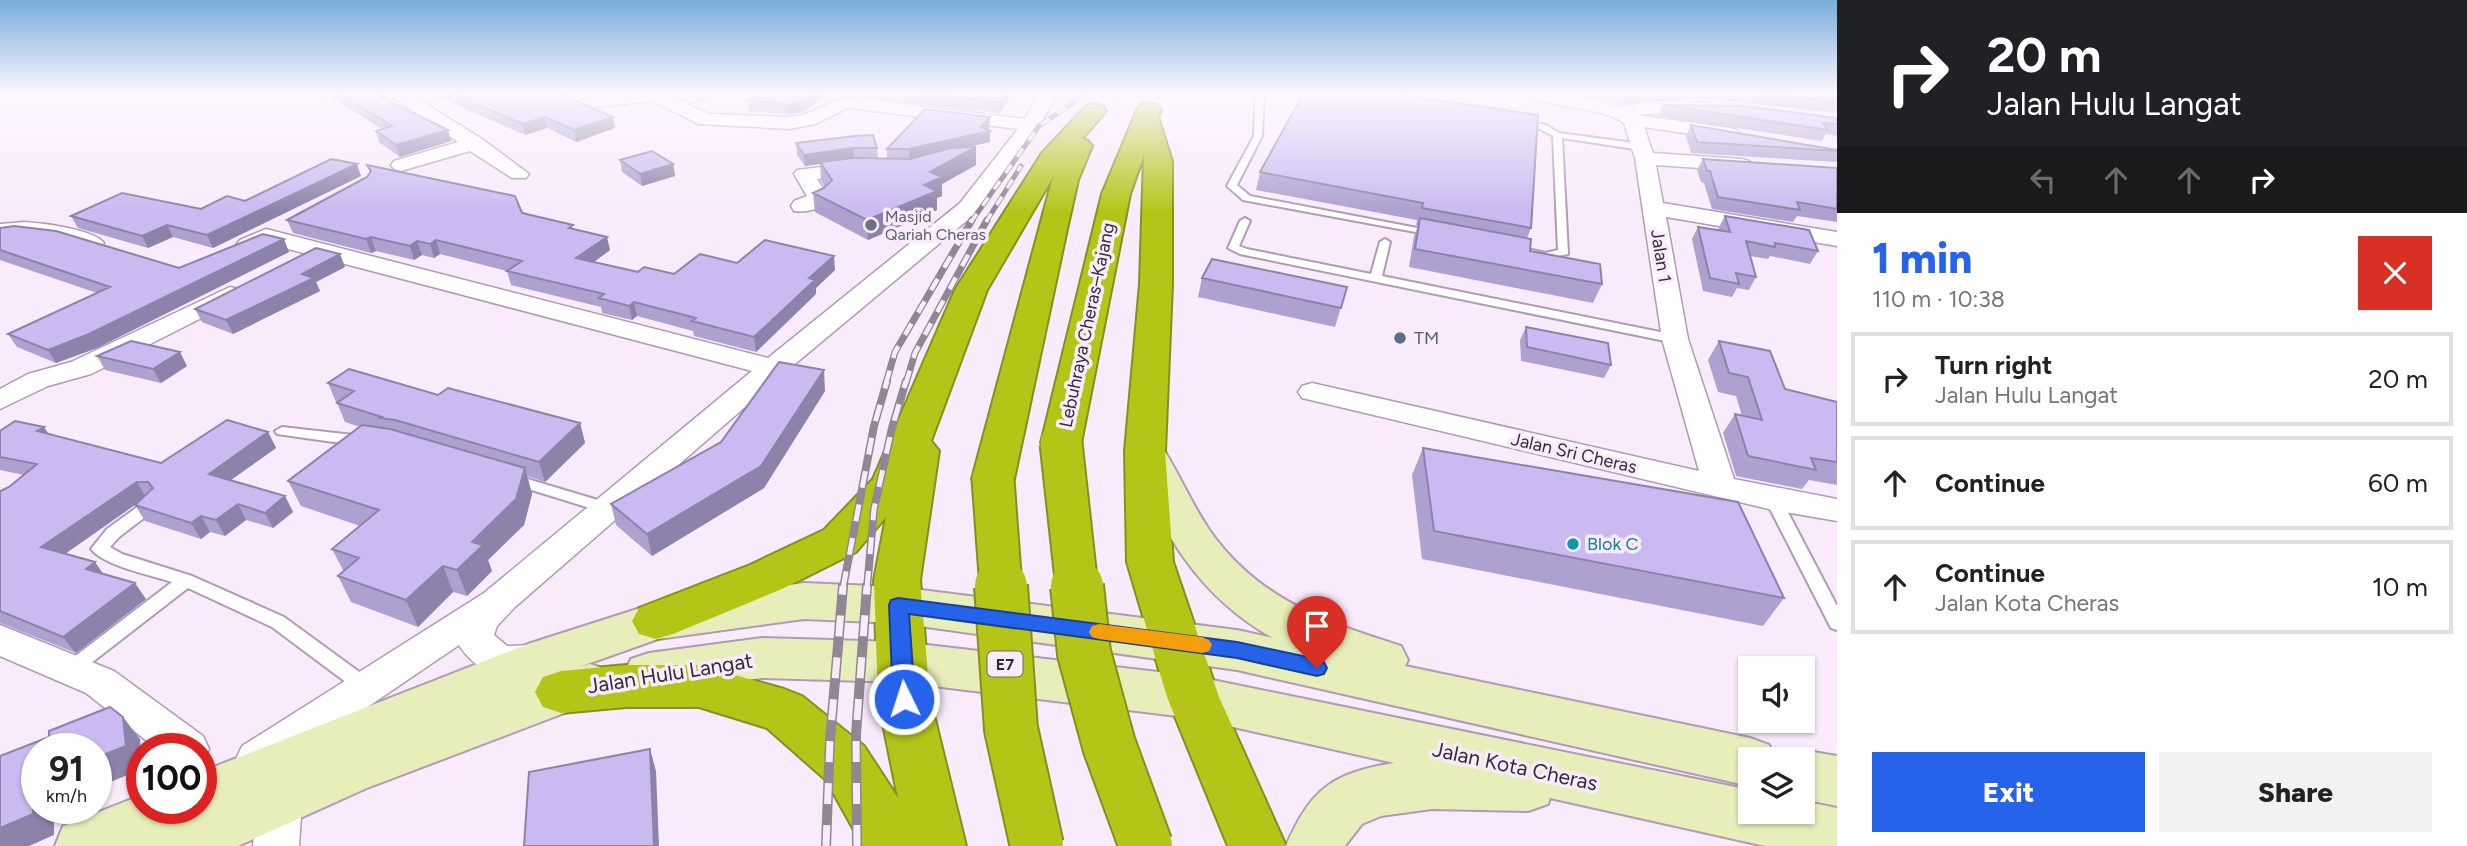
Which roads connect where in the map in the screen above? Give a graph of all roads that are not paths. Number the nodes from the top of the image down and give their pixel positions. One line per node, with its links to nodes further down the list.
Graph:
1 (460, 133): 13 (street)
2 (1021, 133): 36 (street)
3 (1072, 133): 38 (highway)
4 (1086, 133): 76 (highway, E7, bridge)
5 (1140, 133): 77 (highway, Lebuhraya Cheras–Kajang, bridge)
6 (1155, 133): 42 (highway)
7 (1258, 133): 25 (lane)
8 (1554, 133): 11 (lane)
9 (1635, 133): 14 (street, Jalan 1)
10 (1726, 133): 12 (street)
11 (1557, 135): 14 (lane); 30 (lane)
12 (1752, 138)
13 (475, 143): 15 (street); 18 (street)
14 (1643, 153): 16 (street); 20 (street, Jalan 1)
15 (401, 165)
16 (1769, 167)
17 (881, 169): 19 (street)
18 (519, 174)
19 (802, 206)
20 (1653, 208): 26 (street); 35 (street, Jalan 1)
21 (1245, 221): 33 (lane)
22 (288, 223): 24 (street)
23 (0, 230): 28 (street)
24 (266, 236): 29 (street); 31 (street)
25 (1450, 237)
26 (1837, 239)
27 (1385, 242): 33 (lane)
28 (109, 248)
29 (318, 250): 32 (street); 36 (street)
30 (1518, 251)
31 (231, 253)
32 (281, 268)
33 (1376, 278): 35 (lane)
34 (257, 281): 39 (street)
35 (1675, 339): 44 (street, Jalan 1)
36 (773, 368): 47 (street)
37 (1312, 393): 44 (street, Jalan Sri Cheras)
38 (929, 396): 51 (highway); 52 (highway)
39 (0, 400)
40 (282, 430): 41 (lane)
41 (375, 443)
42 (1144, 451): 55 (highway); 61 (main road)
43 (504, 478): 47 (lane)
44 (1720, 486): 45 (street, Jalan Sri Cheras)
45 (1773, 499): 48 (street, Jalan Sri Cheras); 53 (lane)
46 (152, 504): 49 (lane)
47 (606, 508): 50 (street)
48 (1837, 510)
49 (186, 580): 57 (lane); 59 (lane)
50 (502, 597): 58 (street); 59 (street)
51 (898, 605): 52 (main road, Jalan Hulu Langat); 55 (main road, Jalan Hulu Langat); 56 (highway)
52 (656, 621): 58 (main road, Jalan Hulu Langat)
53 (1837, 622)
54 (0, 640): 57 (street)
55 (1176, 642): 60 (highway); 61 (main road, Jalan Hulu Langat)
56 (901, 662): 58 (main road, Jalan Hulu Langat); 60 (main road, Jalan Hulu Langat); 75 (highway)
57 (71, 669): 62 (street)
58 (553, 675): 68 (main road, Jalan Hulu Langat); 70 (main road, Jalan Hulu Langat); 74 (highway)
59 (366, 687): 66 (street)
60 (1193, 697): 67 (main road, Jalan Kota Cheras); 78 (highway)
61 (1609, 732): 63 (main road)
62 (167, 733)
63 (1738, 759)
64 (1815, 777): 65 (main road)
65 (1837, 781)
66 (217, 786)
67 (1631, 790): 71 (main road, Jalan Kota Cheras); 79 (main road)
68 (217, 791)
69 (137, 824): 72 (main road)
70 (278, 824): 73 (main road, Jalan Hulu Langat)
71 (1837, 835)
72 (84, 846)
73 (174, 846)
74 (892, 846)
75 (937, 846)
76 (1037, 846)
77 (1146, 846)
78 (1257, 846)
79 (1315, 846)

